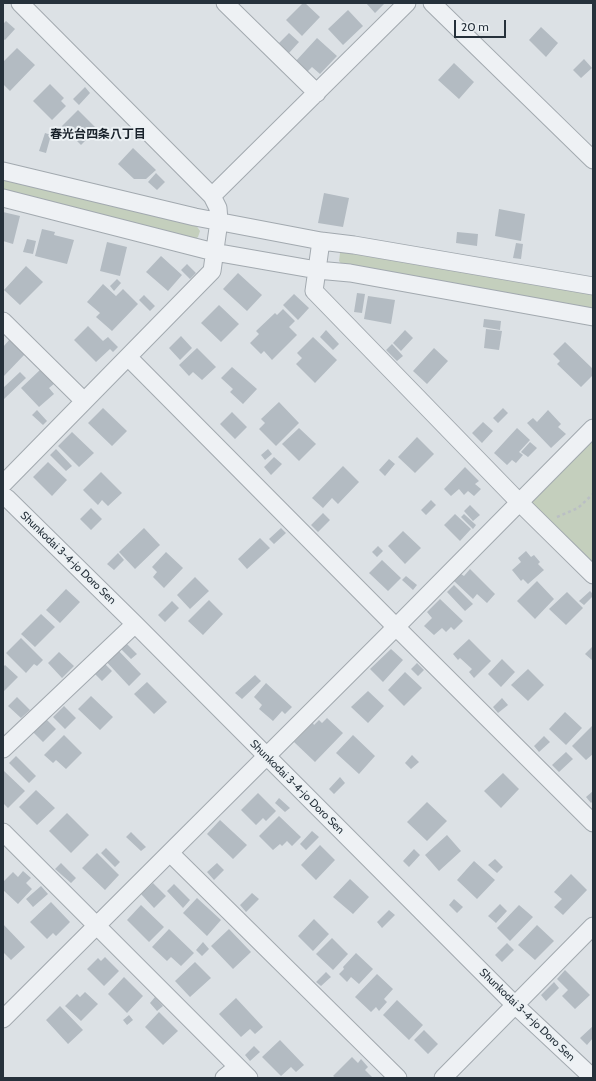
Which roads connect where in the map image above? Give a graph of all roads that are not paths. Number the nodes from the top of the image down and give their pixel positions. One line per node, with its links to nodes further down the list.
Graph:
1 (20, 3): 8 (street)
2 (225, 3): 5 (street)
3 (407, 3): 5 (street)
4 (432, 3): 6 (street)
5 (317, 93): 8 (street)
6 (593, 160)
7 (3, 171): 10 (street)
8 (212, 196): 10 (street)
9 (3, 198): 12 (street)
10 (219, 221): 11 (street); 12 (street)
11 (321, 241): 13 (street); 14 (street)
12 (214, 252): 13 (street); 17 (street)
13 (317, 270): 15 (street); 21 (street)
14 (593, 286)
15 (593, 317)
16 (3, 321): 18 (street)
17 (128, 357): 18 (street); 24 (street)
18 (84, 401): 20 (street)
19 (593, 428): 21 (street)
20 (4, 496): 23 (street, Shunkodai 3-4-jo Doro Sen)
21 (519, 502): 22 (street); 24 (street)
22 (593, 574)
23 (135, 624): 25 (street); 26 (street, Shunkodai 3-4-jo Doro Sen)
24 (396, 627): 26 (street); 27 (street)
25 (3, 749)
26 (267, 756): 29 (street); 32 (street, Shunkodai 3-4-jo Doro Sen)
27 (593, 823)
28 (3, 832): 30 (street)
29 (170, 853): 30 (street); 36 (street)
30 (95, 926): 33 (street); 34 (street)
31 (593, 926): 32 (street)
32 (515, 1005): 37 (street); 38 (street, Shunkodai 3-4-jo Doro Sen)
33 (3, 1019)
34 (243, 1072): 35 (street)
35 (224, 1078)
36 (398, 1078)
37 (443, 1078)
38 (593, 1078)

